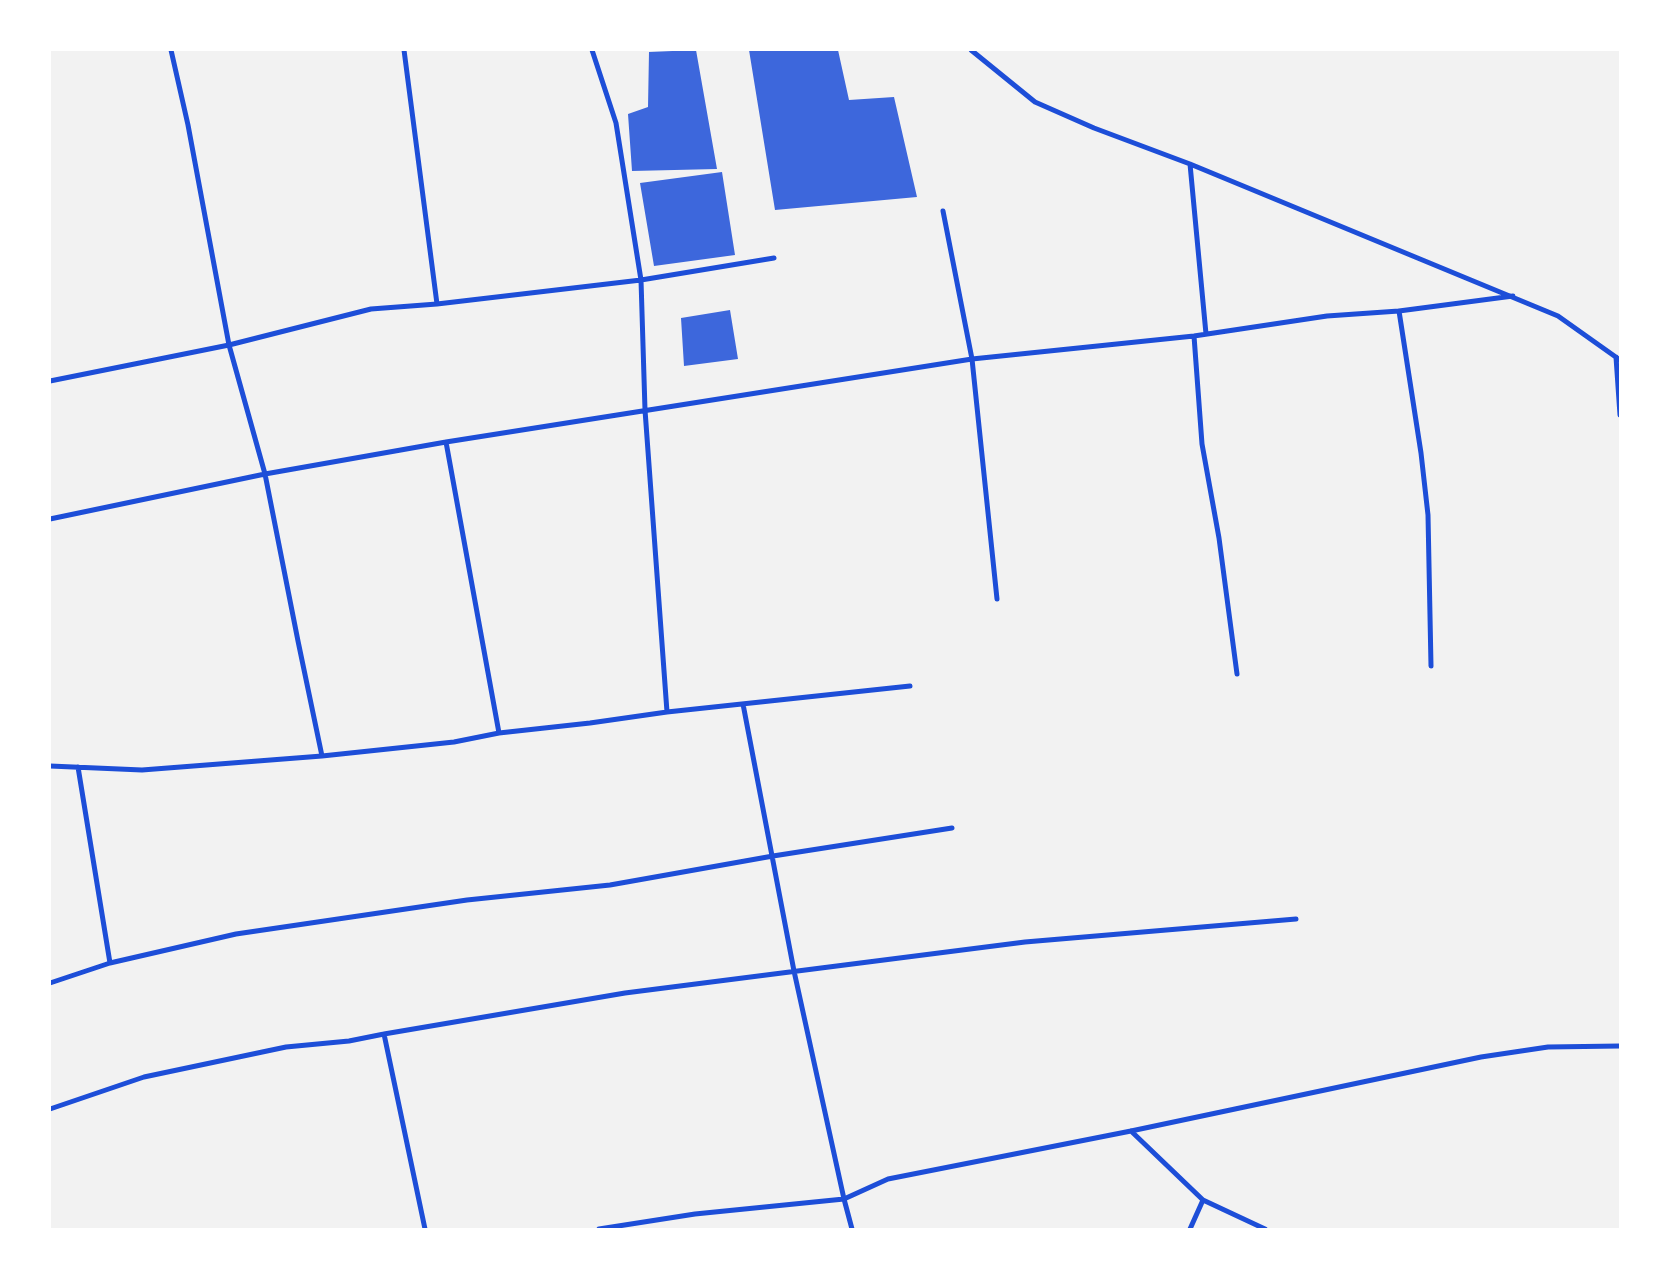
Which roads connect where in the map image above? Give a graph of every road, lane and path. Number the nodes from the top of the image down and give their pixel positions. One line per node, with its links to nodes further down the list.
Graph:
1 (171, 50): 14 (street)
2 (404, 50): 10 (street)
3 (592, 50): 8 (street)
4 (971, 50): 5 (street)
5 (1190, 164): 9 (street); 12 (street)
6 (943, 211): 15 (street)
7 (774, 258): 8 (street)
8 (641, 280): 10 (street); 18 (street)
9 (1513, 296): 11 (street); 16 (street)
10 (438, 304): 14 (street)
11 (1399, 311): 12 (street); 24 (street)
12 (1206, 334): 13 (street)
13 (1194, 336): 15 (street); 25 (street)
14 (229, 345): 17 (street); 21 (street)
15 (972, 359): 18 (street); 23 (street)
16 (1618, 359): 19 (street)
17 (50, 381)
18 (645, 410): 20 (street); 28 (street)
19 (1620, 415)
20 (446, 442): 21 (street); 29 (street)
21 (265, 474): 22 (street); 30 (street)
22 (50, 519)
23 (997, 599)
24 (1432, 666)
25 (1237, 674)
26 (910, 686): 27 (street)
27 (743, 704): 28 (street); 34 (street)
28 (666, 712): 29 (street)
29 (499, 733): 30 (street)
30 (322, 756): 32 (street)
31 (50, 766): 32 (street)
32 (78, 767): 36 (street)
33 (952, 828): 34 (street)
34 (773, 856): 36 (street); 37 (street)
35 (1296, 919): 37 (street)
36 (110, 963): 38 (street)
37 (794, 971): 39 (street); 43 (street)
38 (50, 983)
39 (384, 1034): 41 (street); 45 (street)
40 (1620, 1046): 42 (street)
41 (50, 1109)
42 (1131, 1131): 43 (street); 44 (street)
43 (844, 1199): 46 (street); 47 (street)
44 (1203, 1200): 48 (street); 49 (street)
45 (425, 1229)
46 (598, 1229)
47 (852, 1229)
48 (1190, 1229)
49 (1265, 1229)

